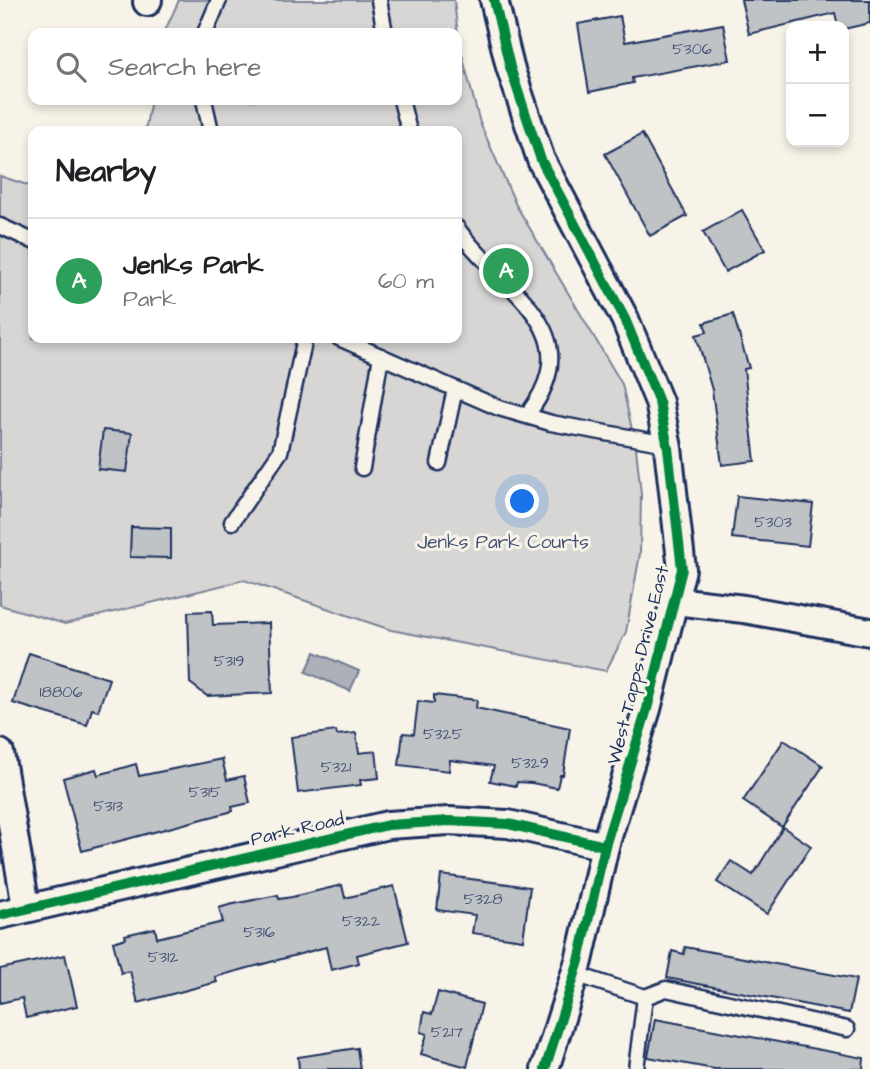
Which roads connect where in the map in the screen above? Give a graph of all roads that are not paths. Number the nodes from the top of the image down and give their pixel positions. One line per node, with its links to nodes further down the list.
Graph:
1 (219, 0): 4 (lane)
2 (379, 0): 5 (lane)
3 (494, 0): 18 (street, West Tapps Drive East)
4 (207, 28)
5 (384, 28)
6 (205, 105): 8 (lane)
7 (402, 105): 9 (lane)
8 (210, 126)
9 (408, 126)
10 (0, 226): 12 (lane)
11 (462, 234): 17 (lane)
12 (28, 240)
13 (304, 343): 21 (lane)
14 (351, 343): 15 (lane)
15 (381, 356): 16 (lane); 20 (lane)
16 (455, 389): 17 (lane); 19 (lane)
17 (527, 415): 18 (lane)
18 (667, 444): 22 (street, West Tapps Drive East)
19 (439, 463)
20 (362, 468)
21 (232, 522)
22 (675, 601): 23 (street); 25 (street, West Tapps Drive East)
23 (870, 632)
24 (0, 753): 26 (street)
25 (605, 846): 26 (street, Park Road); 28 (street, West Tapps Drive East)
26 (26, 906): 27 (street, Park Road)
27 (0, 915)
28 (575, 974): 29 (lane); 31 (street, West Tapps Drive East)
29 (645, 997): 30 (lane); 32 (lane)
30 (847, 1029)
31 (550, 1068)
32 (636, 1069)

